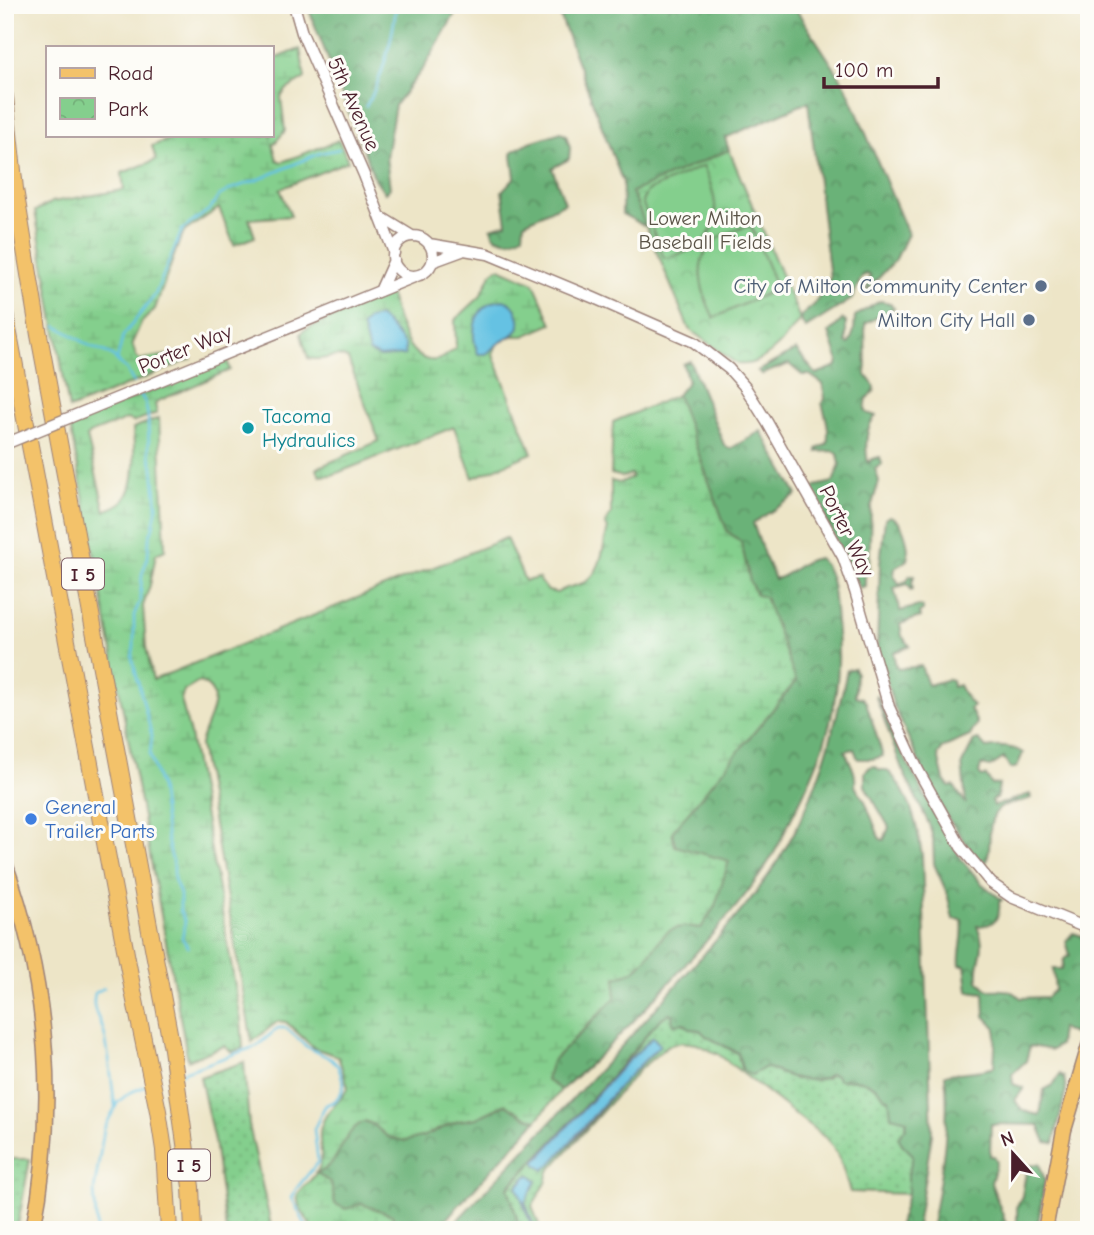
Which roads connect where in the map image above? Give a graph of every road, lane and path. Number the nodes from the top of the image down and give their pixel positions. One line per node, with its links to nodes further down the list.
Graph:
1 (294, 5): 3 (street, 5th Avenue)
2 (5, 97): 18 (highway, I 5)
3 (381, 217): 4 (street); 7 (street, 5th Avenue)
4 (412, 236): 5 (street); 7 (street)
5 (429, 244): 6 (street, Porter Way); 8 (street)
6 (464, 251): 8 (street); 14 (street, Porter Way)
7 (394, 257): 9 (street); 10 (street)
8 (432, 262): 9 (street)
9 (419, 275): 10 (street, Porter Way)
10 (380, 292): 12 (street, Porter Way, bridge)
11 (5, 313): 17 (highway, I 5)
12 (5, 444)
13 (5, 863): 16 (main road)
14 (1089, 929)
15 (1089, 1046): 19 (main road)
16 (33, 1230)
17 (169, 1230)
18 (193, 1230)
19 (1045, 1230)

